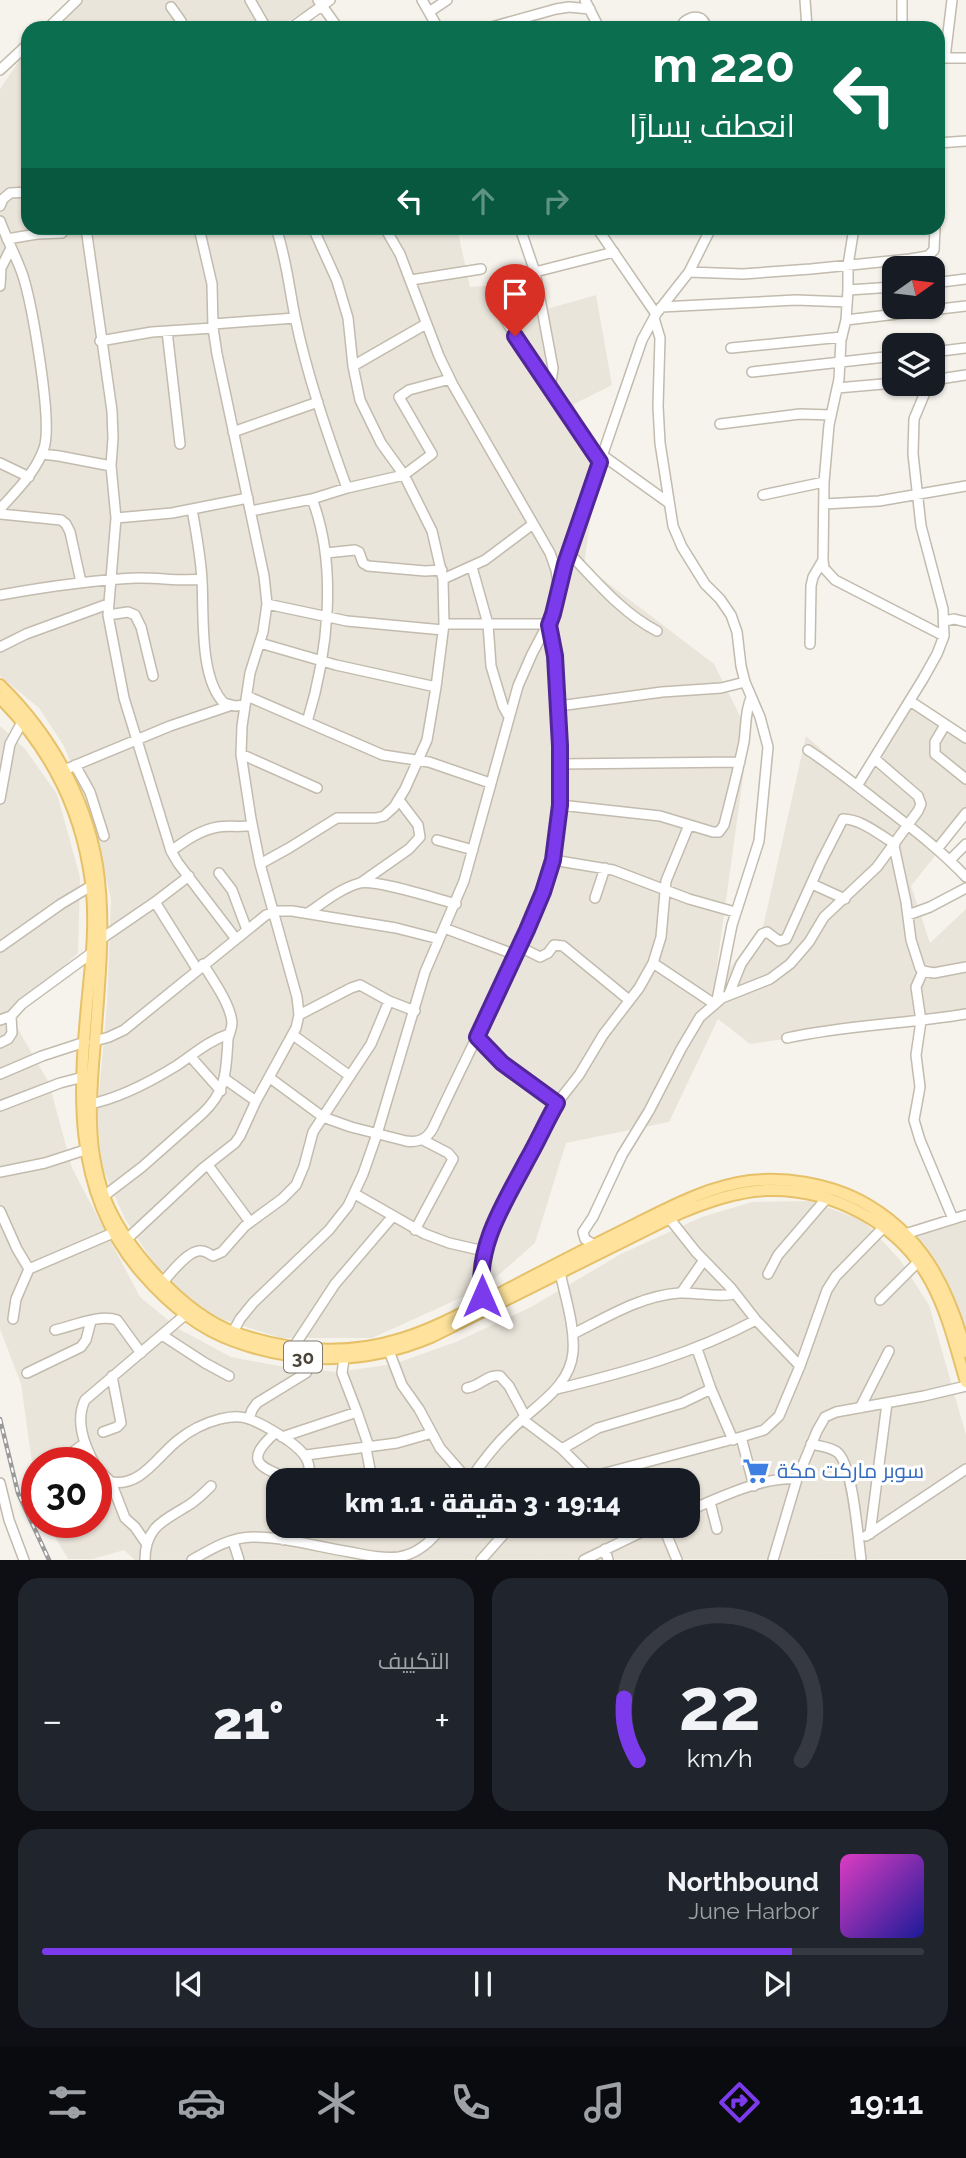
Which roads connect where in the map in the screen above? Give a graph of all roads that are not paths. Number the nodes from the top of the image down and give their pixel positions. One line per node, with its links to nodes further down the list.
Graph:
1 (77, 0): 13 (street)
2 (250, 0): 15 (street)
3 (422, 0): 12 (street)
4 (447, 0): 12 (street)
5 (585, 0): 11 (street)
6 (805, 0): 23 (street)
7 (902, 0): 24 (street)
8 (952, 0): 25 (street)
9 (324, 2): 16 (street); 17 (street)
10 (171, 6): 14 (street)
11 (590, 9): 19 (street); 20 (street)
12 (429, 12): 18 (street)
13 (55, 21)
14 (181, 21)
15 (262, 21)
16 (300, 21)
17 (334, 21)
18 (434, 21)
19 (513, 21)
20 (596, 21)
21 (686, 21): 22 (street)
22 (704, 21)
23 (806, 21)
24 (902, 21)
25 (945, 41)
26 (21, 50): 29 (street)
27 (945, 58): 28 (street)
28 (966, 58)
29 (0, 70)
30 (966, 141): 31 (street)
31 (945, 142)
32 (21, 192): 33 (street)
33 (0, 206)
34 (0, 221): 46 (street)
35 (34, 235): 46 (street)
36 (87, 235): 68 (street)
37 (201, 235): 65 (street)
38 (279, 235): 62 (street)
39 (316, 235): 74 (street)
40 (389, 235): 53 (street)
41 (522, 235): 50 (street)
42 (602, 235): 47 (street)
43 (707, 235): 51 (street)
44 (853, 235): 48 (street)
45 (935, 235): 48 (street)
46 (9, 243): 55 (street); 88 (street)
47 (614, 253): 50 (street); 60 (street)
48 (848, 265): 51 (street); 57 (street)
49 (481, 269): 53 (street)
50 (534, 272): 81 (street)
51 (689, 272): 60 (street)
52 (966, 279): 54 (street)
53 (411, 280): 64 (street)
54 (945, 282)
55 (0, 286)
56 (882, 288): 57 (street)
57 (848, 290): 58 (street)
58 (847, 302): 60 (street); 63 (street)
59 (966, 306): 63 (street)
60 (657, 313): 89 (street); 101 (street)
61 (503, 316): 81 (street)
62 (295, 318): 65 (street); 83 (street)
63 (846, 320): 67 (street)
64 (426, 324): 74 (street); 77 (street)
65 (213, 326): 66 (street); 86 (street)
66 (167, 331): 68 (street); 87 (street)
67 (842, 337): 69 (street); 73 (street)
68 (100, 341): 91 (street)
69 (732, 348)
70 (966, 348): 71 (street)
71 (945, 350)
72 (882, 357): 73 (street)
73 (840, 362): 75 (street); 80 (street)
74 (353, 366): 92 (street)
75 (752, 372)
76 (966, 375): 78 (street)
77 (450, 379): 92 (street); 107 (street)
78 (945, 379)
79 (882, 384): 80 (street)
80 (837, 388): 84 (street)
81 (550, 390): 89 (street)
82 (925, 396): 97 (street)
83 (318, 402): 86 (street); 96 (street)
84 (831, 415): 85 (street); 94 (street)
85 (720, 424)
86 (233, 432): 99 (street)
87 (180, 444)
88 (42, 454): 91 (street); 93 (street)
89 (601, 458): 101 (street); 109 (street)
90 (0, 463): 93 (street)
91 (111, 466): 106 (street)
92 (404, 475): 96 (street); 112 (street)
93 (29, 477): 104 (street)
94 (824, 482): 98 (street); 102 (street)
95 (966, 486): 97 (street)
96 (347, 488): 100 (street)
97 (916, 494): 102 (street); 122 (street)
98 (763, 495)
99 (248, 498): 103 (street); 105 (street)
100 (312, 499): 105 (street); 108 (street)
101 (669, 503): 134 (street)
102 (824, 504): 110 (street)
103 (192, 509): 106 (street); 113 (street)
104 (0, 511): 115 (street)
105 (251, 511): 119 (street)
106 (116, 518): 114 (street)
107 (533, 524): 111 (street); 116 (street)
108 (326, 553): 112 (street); 121 (street)
109 (569, 553): 116 (street); 127 (street)
110 (822, 560): 128 (street); 130 (street)
111 (472, 568): 112 (street); 124 (street)
112 (442, 575): 126 (street)
113 (202, 579): 114 (street); 141 (street)
114 (112, 580): 115 (street); 118 (street)
115 (81, 582): 117 (street)
116 (558, 586): 125 (street)
117 (0, 595)
118 (108, 604): 120 (street); 131 (street)
119 (267, 604): 121 (street); 129 (street)
120 (108, 615): 133 (street); 148 (street)
121 (325, 617): 126 (street); 132 (street)
122 (945, 621): 123 (street); 128 (street)
123 (966, 622)
124 (488, 624): 125 (street); 126 (street); 143 (street)
125 (549, 625): 142 (street); 143 (street)
126 (443, 627): 136 (street)
127 (657, 632)
128 (944, 636): 140 (street)
129 (260, 643): 132 (street); 139 (street)
130 (810, 644)
131 (0, 647)
132 (323, 661): 136 (street); 145 (street)
133 (153, 676)
134 (745, 682): 138 (street); 142 (street)
135 (0, 685): 156 (main road, 30)
136 (436, 687): 152 (street)
137 (0, 698): 144 (main road, 30)
138 (751, 698): 153 (street); 192 (street)
139 (246, 701): 141 (street); 145 (street); 150 (street)
140 (910, 701): 146 (street); 151 (street)
141 (229, 706): 148 (street)
142 (559, 706): 154 (street)
143 (508, 715): 158 (street)
144 (22, 722): 161 (street); 184 (main road, 30)
145 (307, 722): 152 (street)
146 (945, 725): 147 (street); 157 (street)
147 (966, 738)
148 (135, 739): 155 (street); 173 (street)
149 (808, 750): 159 (street)
150 (242, 754): 160 (street); 165 (street)
151 (875, 759): 159 (street); 167 (street)
152 (418, 760): 158 (street); 162 (street)
153 (740, 762): 154 (street); 166 (street)
154 (560, 764): 163 (street)
155 (75, 765): 156 (street); 168 (street)
156 (64, 770): 197 (main road, 30)
157 (966, 779)
158 (491, 783): 174 (street)
159 (857, 786): 167 (street)
160 (317, 788)
161 (0, 799)
162 (399, 800): 177 (street); 182 (street)
163 (560, 805): 166 (street); 175 (street)
164 (966, 813): 172 (street)
165 (252, 825): 173 (street); 177 (street)
166 (688, 825): 186 (street)
167 (908, 825): 171 (street); 172 (street)
168 (104, 836)
169 (437, 839): 174 (street)
170 (966, 844): 176 (street)
171 (894, 845): 183 (street); 188 (street); 194 (street)
172 (937, 848): 176 (street)
173 (171, 850): 180 (street)
174 (473, 850): 190 (street)
175 (553, 860): 178 (street); 201 (street)
176 (950, 860): 181 (street)
177 (260, 863): 191 (street)
178 (606, 868): 186 (street); 187 (street)
179 (219, 873): 196 (street)
180 (189, 876): 189 (street); 198 (street)
181 (966, 877)
182 (362, 882): 190 (street); 193 (street)
183 (812, 884): 188 (street); 207 (street)
184 (91, 886): 200 (street); 202 (main road, 30)
185 (966, 887): 194 (street)
186 (664, 890): 192 (street); 203 (street)
187 (595, 898)
188 (845, 899): 207 (street)
189 (155, 902): 197 (street); 204 (street)
190 (456, 904): 195 (street)
191 (274, 912): 193 (street); 196 (street); 212 (street)
192 (736, 912): 210 (street)
193 (309, 913): 199 (street)
194 (908, 915): 206 (street)
195 (444, 928): 199 (street); 201 (street)
196 (247, 930): 198 (street)
197 (101, 939): 221 (main road, 30)
198 (236, 939): 204 (street)
199 (439, 939): 211 (street)
200 (0, 947)
201 (518, 951): 208 (street); 219 (street)
202 (93, 952): 214 (street); 221 (main road, 30)
203 (653, 962): 208 (street); 210 (street)
204 (200, 967): 217 (street); 221 (street)
205 (966, 967): 206 (street)
206 (923, 971): 216 (street)
207 (729, 994): 210 (street)
208 (629, 1000): 231 (street)
209 (389, 1001): 211 (street); 212 (street); 225 (street)
210 (715, 1002): 254 (street)
211 (415, 1011): 235 (street)
212 (299, 1014): 218 (street)
213 (966, 1014): 216 (street)
214 (11, 1016): 215 (street); 222 (street)
215 (0, 1020)
216 (921, 1021): 220 (street); 247 (street)
217 (229, 1034): 223 (street); 228 (street)
218 (293, 1035): 225 (street); 227 (street)
219 (477, 1037): 231 (street); 236 (street)
220 (787, 1038)
221 (90, 1041): 224 (street); 226 (main road, 30); 232 (main road, 30)
222 (0, 1043)
223 (190, 1056): 229 (street); 232 (street)
224 (0, 1074)
225 (350, 1076): 234 (street)
226 (83, 1077): 233 (street); 237 (main road, 30)
227 (270, 1078): 230 (street); 234 (street)
228 (225, 1079): 229 (street); 230 (street)
229 (221, 1091): 241 (street)
230 (256, 1101): 238 (street)
231 (557, 1103): 255 (street)
232 (90, 1104): 241 (main road, 30)
233 (0, 1106)
234 (323, 1117): 235 (street); 248 (street)
235 (377, 1134): 236 (street); 240 (street)
236 (423, 1140): 250 (street)
237 (85, 1150): 239 (street); 251 (main road, 30)
238 (208, 1165): 248 (street); 253 (street)
239 (0, 1172)
240 (355, 1194): 245 (street); 273 (street)
241 (104, 1196): 253 (main road, 30)
242 (826, 1199): 246 (main road, 30); 249 (main road, 30); 260 (street)
243 (0, 1211): 258 (street)
244 (966, 1215): 247 (street)
245 (393, 1216): 250 (street); 276 (street)
246 (669, 1218): 256 (street); 259 (main road, 30)
247 (954, 1219): 252 (street)
248 (250, 1222): 261 (street)
249 (884, 1227): 257 (main road, 30); 284 (street)
250 (415, 1230): 255 (street)
251 (113, 1233): 258 (street); 267 (main road, 30)
252 (905, 1234): 254 (main road, 30); 278 (main road, 30)
253 (127, 1239): 261 (main road, 30)
254 (594, 1245): 265 (main road, 30)
255 (484, 1251): 265 (street)
256 (704, 1260): 262 (street); 263 (street)
257 (918, 1262): 264 (street); 278 (main road, 30)
258 (29, 1269): 268 (street)
259 (560, 1272): 266 (main road, 30); 274 (street)
260 (768, 1274)
261 (163, 1282): 269 (main road, 30)
262 (681, 1293): 263 (street); 274 (street)
263 (734, 1294): 271 (street)
264 (880, 1300)
265 (483, 1302): 266 (main road, 30)
266 (470, 1313): 276 (main road, 30); 279 (main road, 30)
267 (186, 1315): 269 (main road, 30); 275 (street)
268 (13, 1319)
269 (199, 1319): 273 (main road, 30); 282 (main road, 30)
270 (91, 1321): 272 (street); 281 (street); 285 (street)
271 (756, 1321): 277 (street); 284 (street)
272 (55, 1330)
273 (233, 1332): 276 (main road, 30)
274 (573, 1334): 291 (street)
275 (162, 1335): 281 (street); 287 (street)
276 (293, 1348)
277 (696, 1349): 290 (street); 291 (street)
278 (962, 1349): 288 (main road, 30)
279 (389, 1351): 283 (main road, 30); 298 (street)
280 (890, 1351): 293 (street)
281 (141, 1353): 286 (street)
282 (314, 1358): 283 (main road, 30); 296 (street)
283 (344, 1359): 294 (street)
284 (800, 1366): 300 (street)
285 (27, 1373)
286 (112, 1376): 297 (street); 301 (street)
287 (229, 1376)
288 (966, 1384): 292 (street)
289 (467, 1388): 295 (street)
290 (710, 1388): 300 (street); 306 (street)
291 (556, 1390): 295 (street)
292 (887, 1403): 293 (street); 325 (street)
293 (860, 1408): 302 (street)
294 (357, 1412): 299 (street); 305 (street)
295 (524, 1418): 306 (street); 311 (street)
296 (249, 1419): 299 (street); 317 (street)
297 (103, 1432)
298 (432, 1433): 305 (street); 310 (street)
299 (278, 1435): 307 (street); 314 (street)
300 (737, 1438): 313 (street); 321 (street)
301 (85, 1443): 303 (street); 304 (street)
302 (811, 1444): 316 (street); 333 (street)
303 (80, 1447)
304 (87, 1447)
305 (368, 1448): 307 (street); 309 (street)
306 (562, 1448): 312 (street)
307 (306, 1455): 308 (street)
308 (310, 1468)
309 (370, 1468)
310 (458, 1468)
311 (478, 1468)
312 (581, 1468)
313 (624, 1468)
314 (266, 1469)
315 (966, 1469): 325 (street)
316 (797, 1479): 321 (street); 344 (street)
317 (112, 1482)
318 (0, 1483): 336 (street)
319 (112, 1485): 334 (street)
320 (211, 1486): 334 (street)
321 (754, 1486): 322 (street)
322 (710, 1502): 323 (street); 324 (street)
323 (700, 1506)
324 (717, 1529)
325 (870, 1534): 333 (street)
326 (288, 1538): 331 (street)
327 (433, 1538): 331 (street)
328 (500, 1538): 340 (street)
329 (622, 1538): 335 (street)
330 (668, 1538): 343 (street)
331 (283, 1540): 332 (street)
332 (233, 1541): 338 (street); 339 (street)
333 (858, 1541): 345 (street)
334 (146, 1543): 337 (street)
335 (605, 1549): 341 (street); 342 (street)
336 (24, 1559)
337 (145, 1559)
338 (192, 1559)
339 (239, 1559)
340 (481, 1559)
341 (584, 1559)
342 (608, 1559)
343 (677, 1559)
344 (773, 1559)
345 (861, 1559)

